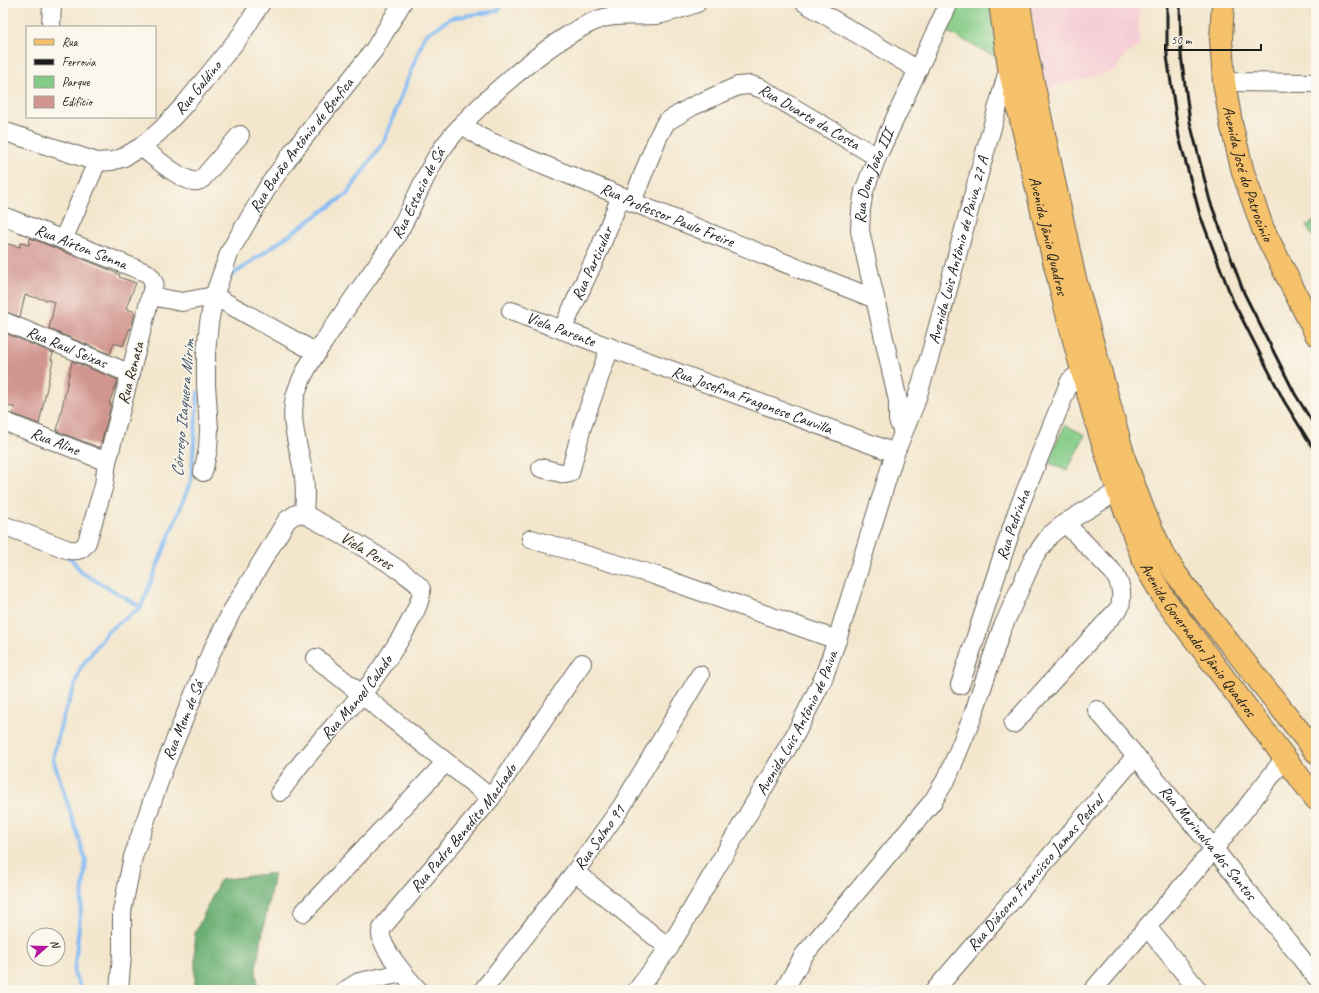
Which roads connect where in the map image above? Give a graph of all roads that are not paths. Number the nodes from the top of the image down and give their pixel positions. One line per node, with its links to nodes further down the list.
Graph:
1 (52, 3): 11 (street)
2 (261, 3): 19 (street, Rua Galdino)
3 (402, 3): 26 (street, Rua Barão Antônio de Benfica)
4 (697, 3): 10 (street, Rua Estacio de Sá)
5 (805, 3): 13 (street)
6 (950, 3): 13 (street, Rua Dom João III)
7 (1000, 3): 12 (main road, Avenida Jânio Quadros)
8 (1019, 3): 40 (main road, Avenida Jânio Quadros)
9 (1223, 3): 14 (main road, Avenida José do Patrocínio)
10 (619, 9): 16 (street, Rua Estacio de Sá)
11 (51, 26)
12 (1009, 67): 34 (main road, Avenida Jânio Quadros); 37 (street, Avenida Luis Antônio de Paiva, 27 A)
13 (918, 70): 20 (street, Rua Dom João III)
14 (1224, 82): 15 (street); 31 (main road, Avenida José do Patrocínio)
15 (1316, 83)
16 (462, 124): 22 (street, Rua Professor Paulo Freire); 33 (street, Rua Estacio de Sá)
17 (3, 131): 21 (street)
18 (240, 135): 19 (street)
19 (142, 147): 21 (street, Rua Galdino)
20 (877, 157): 22 (street, Rua Duarte da Costa); 27 (street, Rua Dom João III)
21 (97, 162): 24 (street)
22 (626, 199): 27 (street, Rua Professor Paulo Freire); 30 (street, Rua Particular)
23 (3, 216): 24 (street, Rua Aírton Senna)
24 (63, 240): 25 (street, Rua Aírton Senna)
25 (153, 290): 26 (street); 35 (street, Rua Renata)
26 (214, 296): 33 (street); 42 (street, Rua Barão Antônio de Benfica)
27 (875, 299): 37 (street, Rua Dom João III)
28 (511, 311): 30 (street, Viela Parente)
29 (3, 321): 35 (street, Rua Raul Seixas)
30 (562, 330): 32 (street, Viela Parente)
31 (1316, 334)
32 (610, 348): 38 (street, Rua Josefina Fragonese Cauvilla); 41 (street)
33 (317, 353): 44 (street, Rua Estacio de Sá)
34 (1082, 371): 40 (main road, Avenida Jânio Quadros); 55 (street, Rua Pedrinha)
35 (131, 374): 39 (street, Rua Renata)
36 (3, 420): 39 (street, Rua Aline)
37 (903, 432): 38 (street, Avenida Luis Antônio de Paiva)
38 (895, 453): 51 (street, Avenida Luis Antônio de Paiva)
39 (107, 462): 46 (street, Rua Renata)
40 (1117, 463): 43 (main road, Avenida Governador Jânio Quadros); 48 (main road, Avenida Governador Jânio Quadros)
41 (541, 468)
42 (203, 472)
43 (1118, 491): 45 (street); 49 (main road, Avenida Governador Jânio Quadros)
44 (304, 514): 50 (street, Viela Peres); 74 (street, Rua Mem de Sá)
45 (1065, 523): 58 (street); 79 (street)
46 (3, 525)
47 (531, 539): 51 (street)
48 (1171, 567): 49 (main road); 59 (main road, Avenida Governador Jânio Quadros)
49 (1153, 580): 61 (main road, Avenida Governador Jânio Quadros)
50 (422, 596): 56 (street, Rua Manoel Calado)
51 (837, 640): 70 (street, Avenida Luis Antônio de Paiva)
52 (316, 658): 56 (street)
53 (582, 663): 64 (street, Rua Padre Benedito Machado)
54 (700, 675): 67 (street, Rua Salmo 91)
55 (960, 685)
56 (361, 695): 62 (street); 63 (street, Rua Manoel Calado)
57 (1097, 710): 60 (street, Rua Marinalva dos Santos)
58 (1013, 724)
59 (1316, 752)
60 (1136, 756): 66 (street, Rua Marinalva dos Santos); 73 (street, Rua Diácono Francisco Jamas Pedral)
61 (1286, 758): 65 (main road, Avenida Governador Jânio Quadros); 66 (street)
62 (446, 762): 64 (street); 68 (street)
63 (280, 792)
64 (490, 798): 71 (street, Rua Padre Benedito Machado)
65 (1316, 798)
66 (1214, 849): 69 (street); 72 (street, Rua Marinalva dos Santos)
67 (575, 872): 70 (street); 77 (street, Rua Salmo 91)
68 (303, 913)
69 (1147, 927): 80 (street); 81 (street)
70 (669, 948): 78 (street, Avenida Luis Antônio de Paiva)
71 (403, 973): 75 (street); 76 (street, Rua Padre Benedito Machado)
72 (1316, 977)
73 (938, 989)
74 (119, 990)
75 (346, 990)
76 (418, 990)
77 (483, 990)
78 (637, 990)
79 (784, 990)
80 (1093, 990)
81 (1198, 990)

